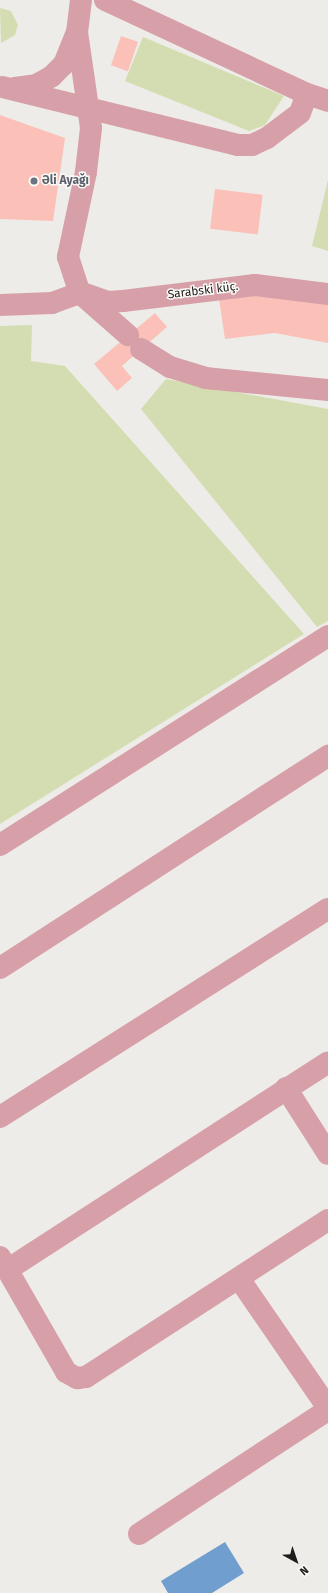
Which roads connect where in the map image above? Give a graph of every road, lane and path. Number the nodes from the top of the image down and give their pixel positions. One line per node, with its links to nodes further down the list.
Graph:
1 (71, 0): 4 (street)
2 (81, 0): 4 (street)
3 (105, 0): 6 (street)
4 (77, 32): 5 (street); 8 (street)
5 (1, 86): 8 (street)
6 (307, 94): 7 (street); 8 (street)
7 (328, 101)
8 (90, 107): 9 (street)
9 (80, 292): 10 (street, Sarabski küç.); 11 (street); 12 (street)
10 (328, 294)
11 (0, 305)
12 (328, 390)
13 (328, 636): 15 (street)
14 (328, 756): 17 (street)
15 (0, 845)
16 (328, 909): 20 (street)
17 (0, 968)
18 (328, 1062): 19 (street)
19 (286, 1088): 21 (street); 23 (street)
20 (0, 1117)
21 (328, 1154)
22 (328, 1220): 24 (street)
23 (3, 1264): 24 (street)
24 (240, 1280): 25 (street)
25 (328, 1409): 26 (street)
26 (139, 1534)

